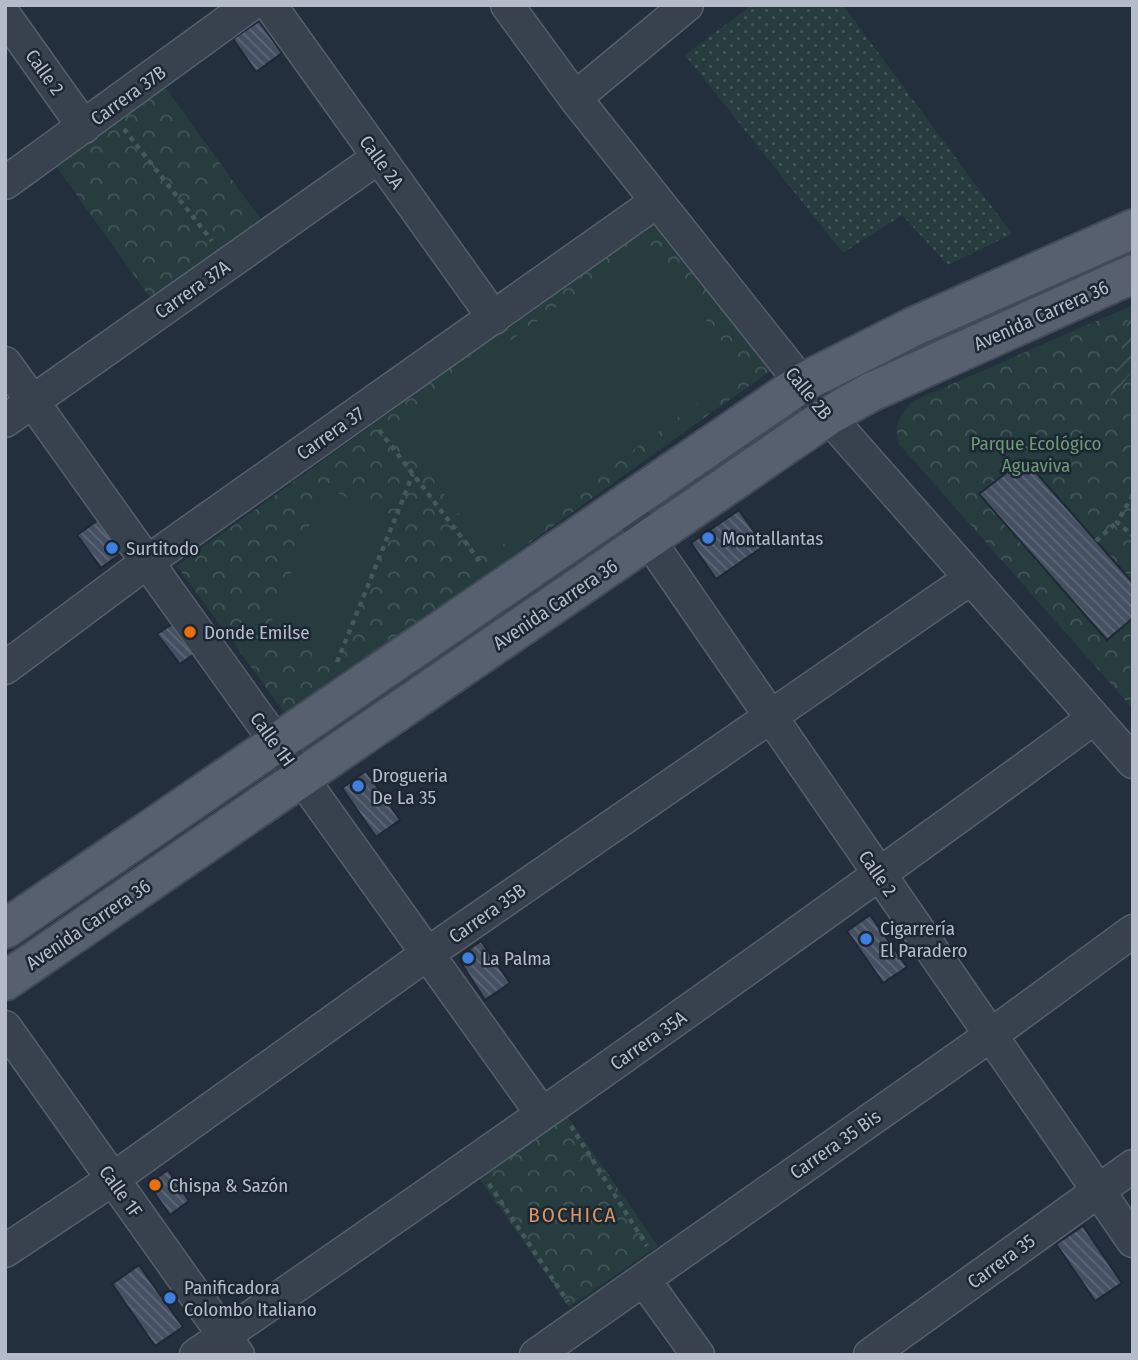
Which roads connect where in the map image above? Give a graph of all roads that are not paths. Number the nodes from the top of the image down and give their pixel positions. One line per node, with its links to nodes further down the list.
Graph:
1 (250, 5): 7 (street, Carrera 37B)
2 (270, 5): 8 (street, Calle 2A)
3 (507, 5): 6 (street, Calle 2B)
4 (687, 5): 6 (street)
5 (5, 16): 7 (street, Calle 2)
6 (575, 98): 10 (street, Calle 2B)
7 (97, 118): 9 (street, Carrera 37B)
8 (379, 157): 14 (street, Calle 2A); 17 (street, Carrera 37A)
9 (5, 183)
10 (656, 202): 14 (street, Carrera 37); 16 (street, Calle 2B)
11 (1133, 229): 12 (main road)
12 (1085, 250): 13 (main road); 16 (main road)
13 (1119, 280): 18 (main road, Avenida Carrera 36)
14 (494, 318): 22 (street, Carrera 37)
15 (5, 363): 17 (street, Calle 1H)
16 (802, 383): 18 (street, Calle 2B); 20 (main road)
17 (33, 402): 19 (street, Carrera 37A); 22 (street, Calle 1H)
18 (828, 416): 21 (main road, Avenida Carrera 36); 23 (street, Calle 2B)
19 (5, 421)
20 (625, 504): 21 (street, Calle 2); 27 (main road)
21 (649, 539): 25 (street, Calle 2); 29 (main road, Avenida Carrera 36)
22 (147, 562): 24 (street, Carrera 37); 27 (street, Calle 1H)
23 (971, 578): 25 (street, Carrera 35B); 26 (street, Calle 2B)
24 (5, 668)
25 (771, 718): 30 (street, Calle 2); 33 (street, Carrera 35B)
26 (1094, 718): 28 (street, Calle 2B); 30 (street, Carrera 35A)
27 (277, 743): 29 (street, Calle 1H); 31 (main road)
28 (1133, 762)
29 (302, 778): 33 (street, Calle 1H); 34 (main road, Avenida Carrera 36)
30 (880, 875): 36 (street, Calle 2); 37 (street, Carrera 35A)
31 (5, 929)
32 (1133, 931): 36 (street, Carrera 35 Bis)
33 (428, 954): 37 (street, Calle 1H); 39 (street, Carrera 35B)
34 (5, 981)
35 (5, 1027): 39 (street, Calle 1F)
36 (990, 1035): 40 (street, Calle 2); 43 (street, Carrera 35 Bis)
37 (549, 1109): 44 (street, Carrera 35A)
38 (1133, 1166): 40 (street, Carrera 35)
39 (113, 1179): 42 (street, Carrera 35B); 44 (street, Calle 1F)
40 (1098, 1191): 41 (street, Calle 2); 48 (street, Carrera 35)
41 (1133, 1241)
42 (5, 1251)
43 (652, 1274): 46 (street, Carrera 35 Bis); 47 (street)
44 (231, 1345): 45 (street, Carrera 35A)
45 (196, 1355)
46 (536, 1355)
47 (698, 1355)
48 (870, 1355)

